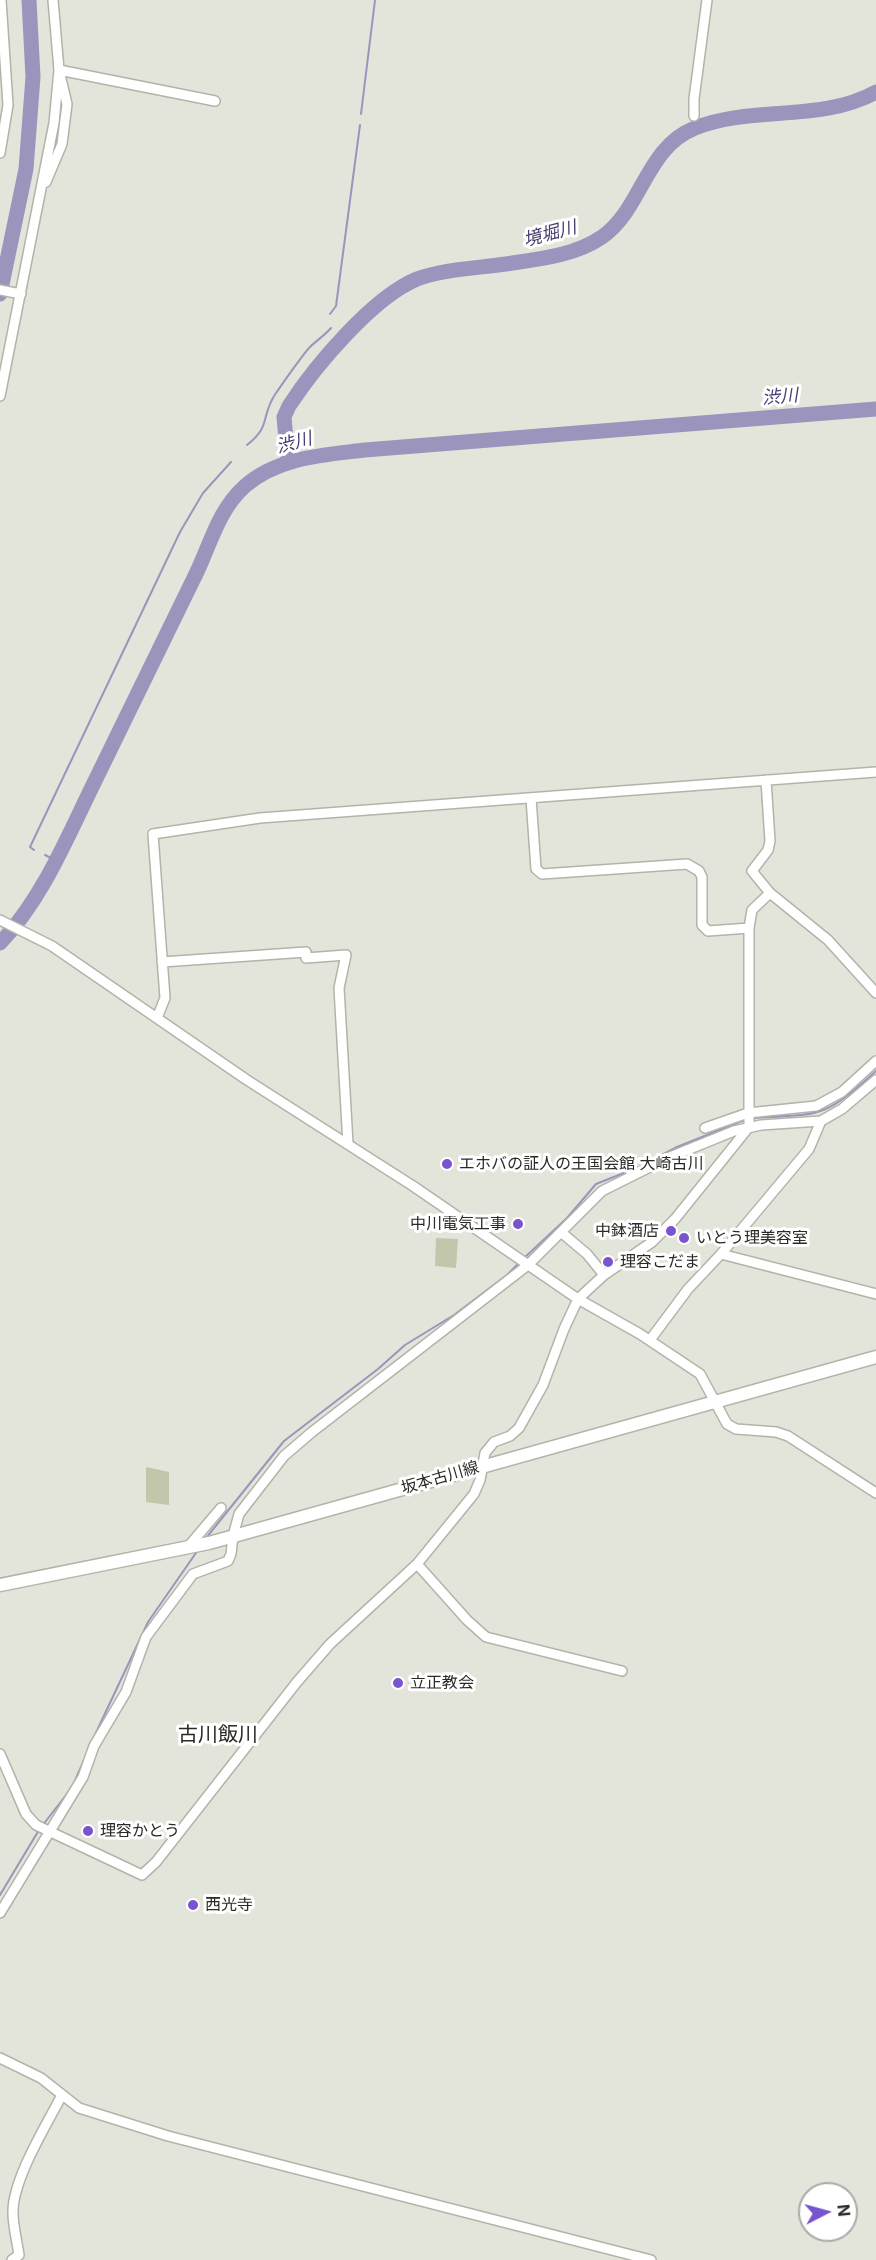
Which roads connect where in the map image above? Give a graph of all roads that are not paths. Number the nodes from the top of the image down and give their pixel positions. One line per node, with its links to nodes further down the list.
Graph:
1 (1, 0): 7 (street)
2 (53, 0): 4 (street)
3 (706, 0): 6 (street)
4 (59, 70): 5 (street); 9 (street)
5 (214, 102)
6 (694, 116)
7 (0, 153)
8 (0, 290): 9 (street)
9 (19, 294): 10 (street)
10 (0, 396)
11 (876, 772): 12 (street)
12 (766, 780): 13 (street); 14 (street)
13 (531, 798): 16 (street); 17 (street)
14 (770, 893): 16 (street); 18 (street)
15 (0, 920): 19 (street)
16 (749, 928): 22 (street)
17 (162, 962): 19 (street); 25 (street)
18 (876, 993)
19 (157, 1018): 25 (street)
20 (876, 1061): 22 (street)
21 (876, 1080): 23 (street)
22 (749, 1120): 23 (street); 24 (street); 26 (street); 29 (street)
23 (821, 1121): 27 (street)
24 (705, 1128)
25 (348, 1144): 28 (street)
26 (562, 1233): 28 (street); 29 (street)
27 (721, 1254): 30 (street); 32 (street)
28 (527, 1264): 31 (street); 38 (street)
29 (604, 1275): 31 (street)
30 (876, 1294)
31 (578, 1299): 32 (street); 35 (street)
32 (650, 1340): 34 (street)
33 (876, 1357): 34 (main road, 坂本古川線)
34 (715, 1401): 35 (main road, 坂本古川線); 36 (street)
35 (483, 1466): 38 (main road, 坂本古川線); 40 (street)
36 (876, 1493)
37 (221, 1508): 39 (street)
38 (233, 1536): 39 (main road, 坂本古川線); 44 (street)
39 (188, 1548): 41 (main road, 坂本古川線)
40 (417, 1563): 42 (street); 44 (street)
41 (0, 1585)
42 (622, 1671)
43 (0, 1754): 44 (street)
44 (50, 1831): 45 (street)
45 (0, 1913)
46 (0, 2058): 47 (street)
47 (62, 2095): 48 (street); 49 (street)
48 (12, 2260)
49 (651, 2260)

